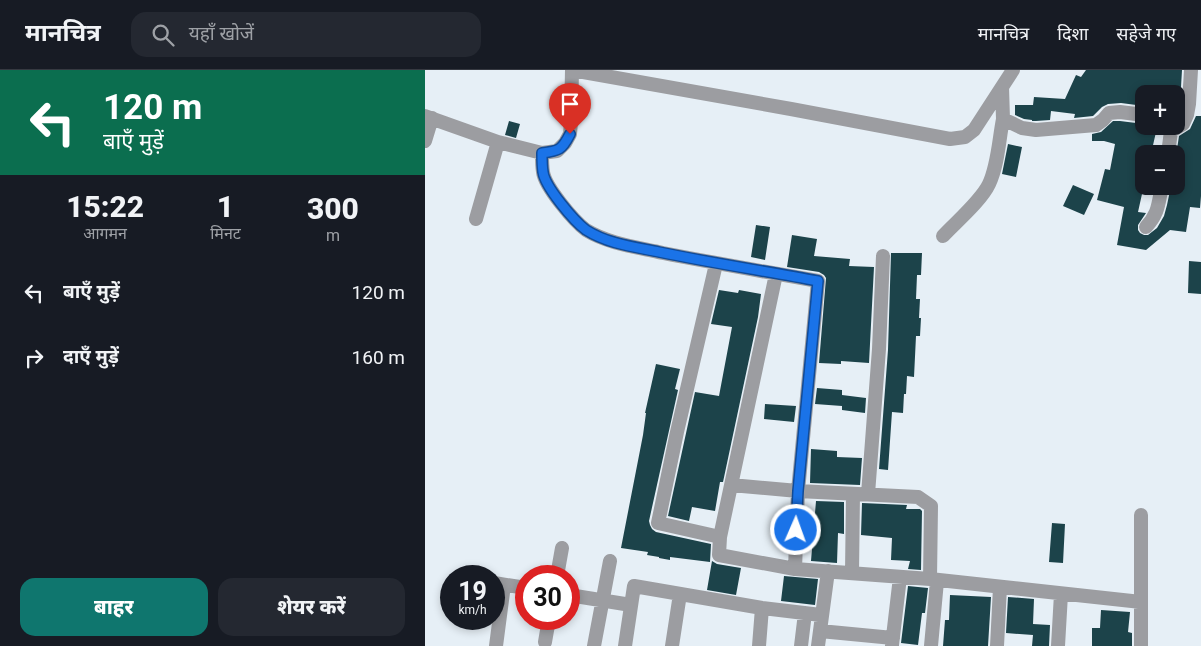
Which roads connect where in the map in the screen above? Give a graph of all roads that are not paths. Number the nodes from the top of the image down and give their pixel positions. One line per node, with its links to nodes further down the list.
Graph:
1 (572, 70): 4 (street); 12 (street)
2 (1013, 70): 4 (street)
3 (1191, 70): 5 (street)
4 (1002, 87): 9 (street)
5 (1195, 104): 8 (street)
6 (1135, 114): 9 (street)
7 (428, 117): 10 (street); 11 (street)
8 (1185, 117)
9 (1003, 119): 16 (street)
10 (425, 141)
11 (498, 142): 12 (street); 14 (street)
12 (542, 153): 18 (street)
13 (1160, 195): 15 (street)
14 (476, 219)
15 (1146, 227)
16 (943, 236)
17 (883, 256): 23 (street)
18 (716, 264): 19 (street); 25 (street)
19 (776, 274): 20 (street); 21 (street)
20 (731, 485): 21 (street); 25 (street)
21 (798, 491): 22 (street); 29 (street)
22 (853, 494): 23 (street); 31 (street)
23 (868, 494): 33 (street)
24 (1141, 515): 39 (street)
25 (720, 537): 29 (street)
26 (562, 548): 28 (street)
27 (610, 561): 38 (street)
28 (559, 565)
29 (795, 569): 30 (street)
30 (828, 571): 31 (street); 43 (street)
31 (852, 573): 32 (street)
32 (900, 576): 33 (street); 48 (street)
33 (933, 580): 34 (street); 56 (street)
34 (1000, 587): 36 (street); 57 (street)
35 (680, 594): 40 (street); 41 (street); 52 (street)
36 (1061, 594): 39 (street); 58 (street)
37 (580, 597): 38 (street)
38 (603, 600): 40 (street); 50 (street)
39 (1141, 602): 59 (street)
40 (631, 605): 51 (street)
41 (762, 608): 42 (street); 53 (street)
42 (805, 613): 43 (street); 54 (street)
43 (821, 616): 46 (street)
44 (497, 630): 49 (street)
45 (547, 630): 47 (street)
46 (820, 630): 48 (street); 55 (street)
47 (545, 642)
48 (892, 642)
49 (496, 646)
50 (594, 646)
51 (625, 646)
52 (672, 646)
53 (759, 646)
54 (801, 646)
55 (818, 646)
56 (931, 646)
57 (997, 646)
58 (1058, 646)
59 (1141, 646)

